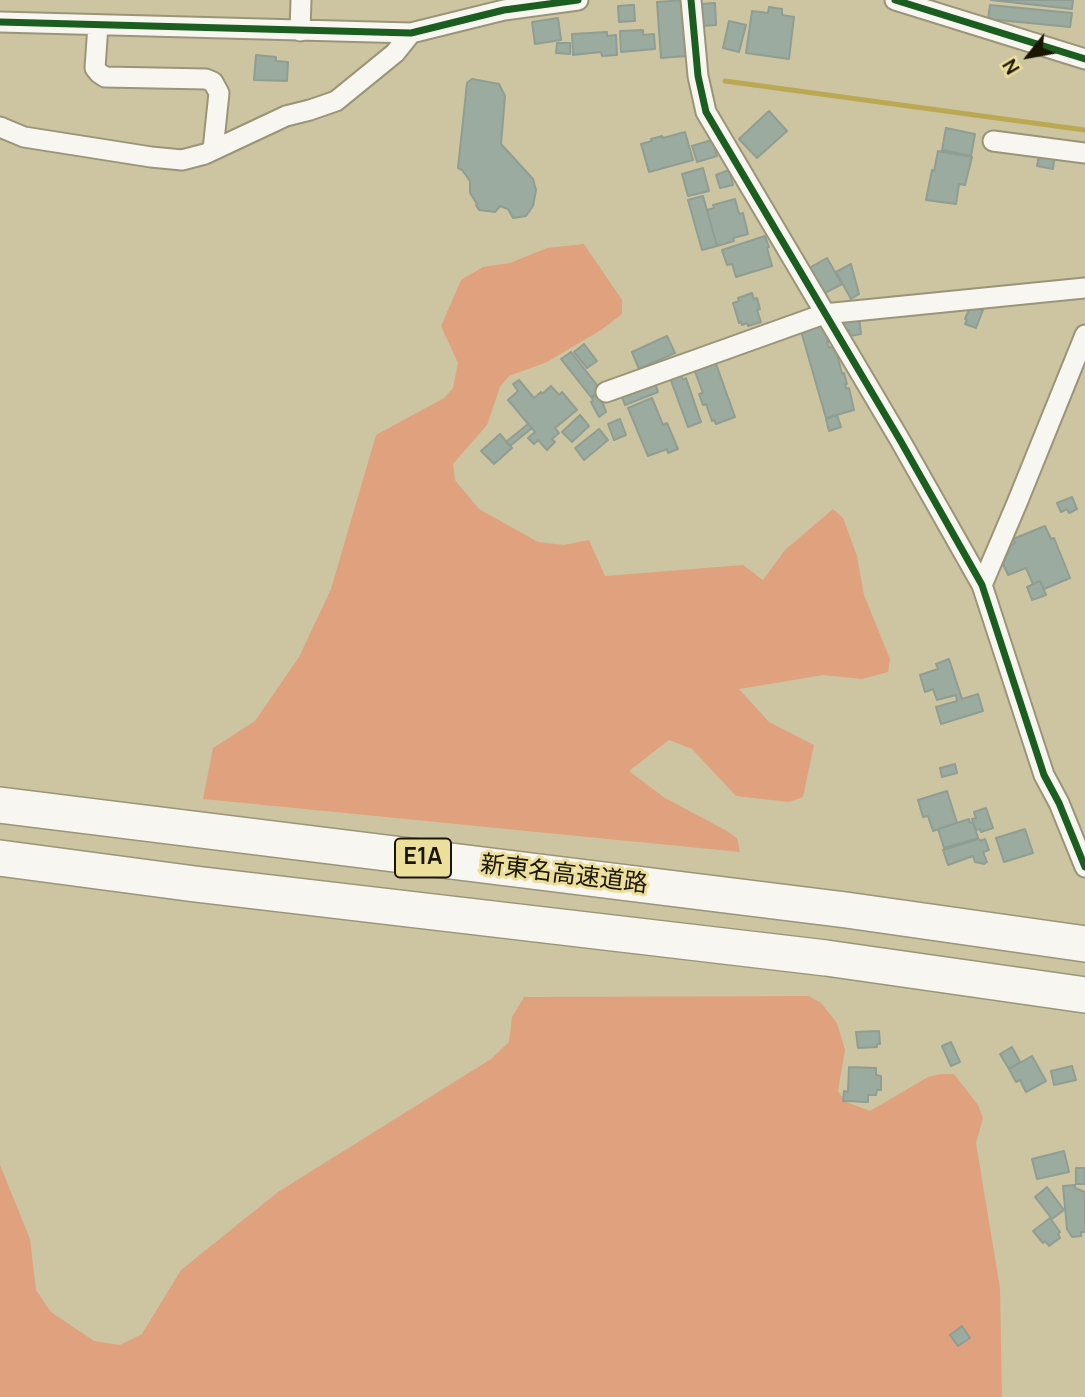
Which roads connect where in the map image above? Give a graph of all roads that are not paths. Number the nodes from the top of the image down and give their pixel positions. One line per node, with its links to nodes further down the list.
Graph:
1 (301, 0): 7 (street)
2 (578, 0): 8 (street)
3 (691, 0): 15 (street)
4 (895, 0): 9 (street)
5 (0, 22): 6 (street)
6 (98, 25): 7 (street); 12 (street)
7 (300, 31): 8 (street)
8 (411, 33): 12 (street)
9 (1085, 59)
10 (0, 127): 12 (street)
11 (993, 141): 13 (street)
12 (213, 150)
13 (1085, 153)
14 (1085, 288): 15 (street)
15 (824, 314): 17 (street); 18 (street)
16 (1085, 335): 18 (street)
17 (606, 392)
18 (982, 584): 21 (street)
19 (0, 805): 22 (highway, 新東名高速道路 / E1A)
20 (0, 858): 23 (highway, 新東名高速道路 / E1A)
21 (1085, 867)
22 (1085, 944)
23 (1085, 995)

